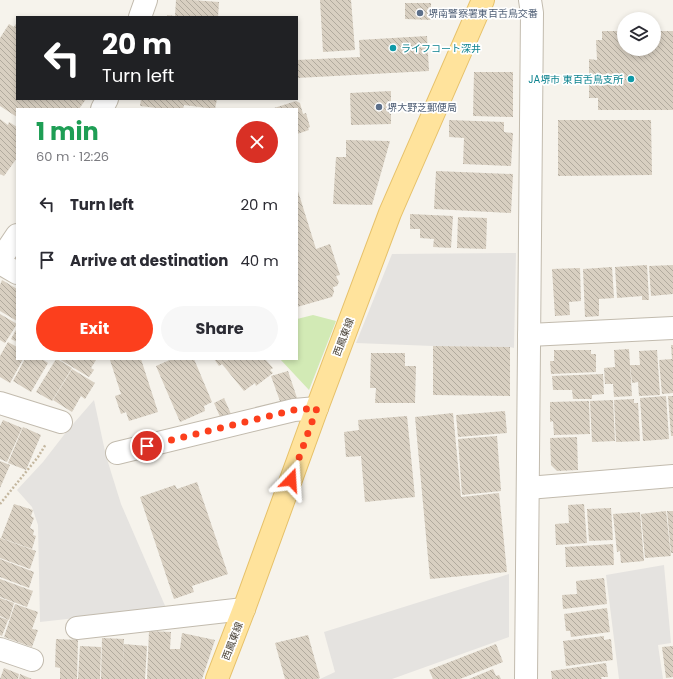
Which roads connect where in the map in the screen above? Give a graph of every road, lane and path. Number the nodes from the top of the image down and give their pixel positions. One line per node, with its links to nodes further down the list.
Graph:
1 (146, 0): 4 (street)
2 (483, 0): 11 (main road, 西鳳東線)
3 (530, 0): 9 (street)
4 (140, 16)
5 (16, 237): 6 (street)
6 (0, 261): 7 (street)
7 (16, 272)
8 (673, 328): 9 (street)
9 (529, 335): 15 (street)
10 (0, 403): 12 (street)
11 (317, 408): 13 (street); 17 (main road, 西鳳東線)
12 (61, 422): 16 (path)
13 (117, 453)
14 (673, 476): 15 (street)
15 (528, 488): 22 (street)
16 (0, 504)
17 (244, 609): 18 (street); 21 (main road, 西鳳東線)
18 (77, 628)
19 (0, 649): 20 (street)
20 (32, 660)
21 (217, 679)
22 (526, 679)

